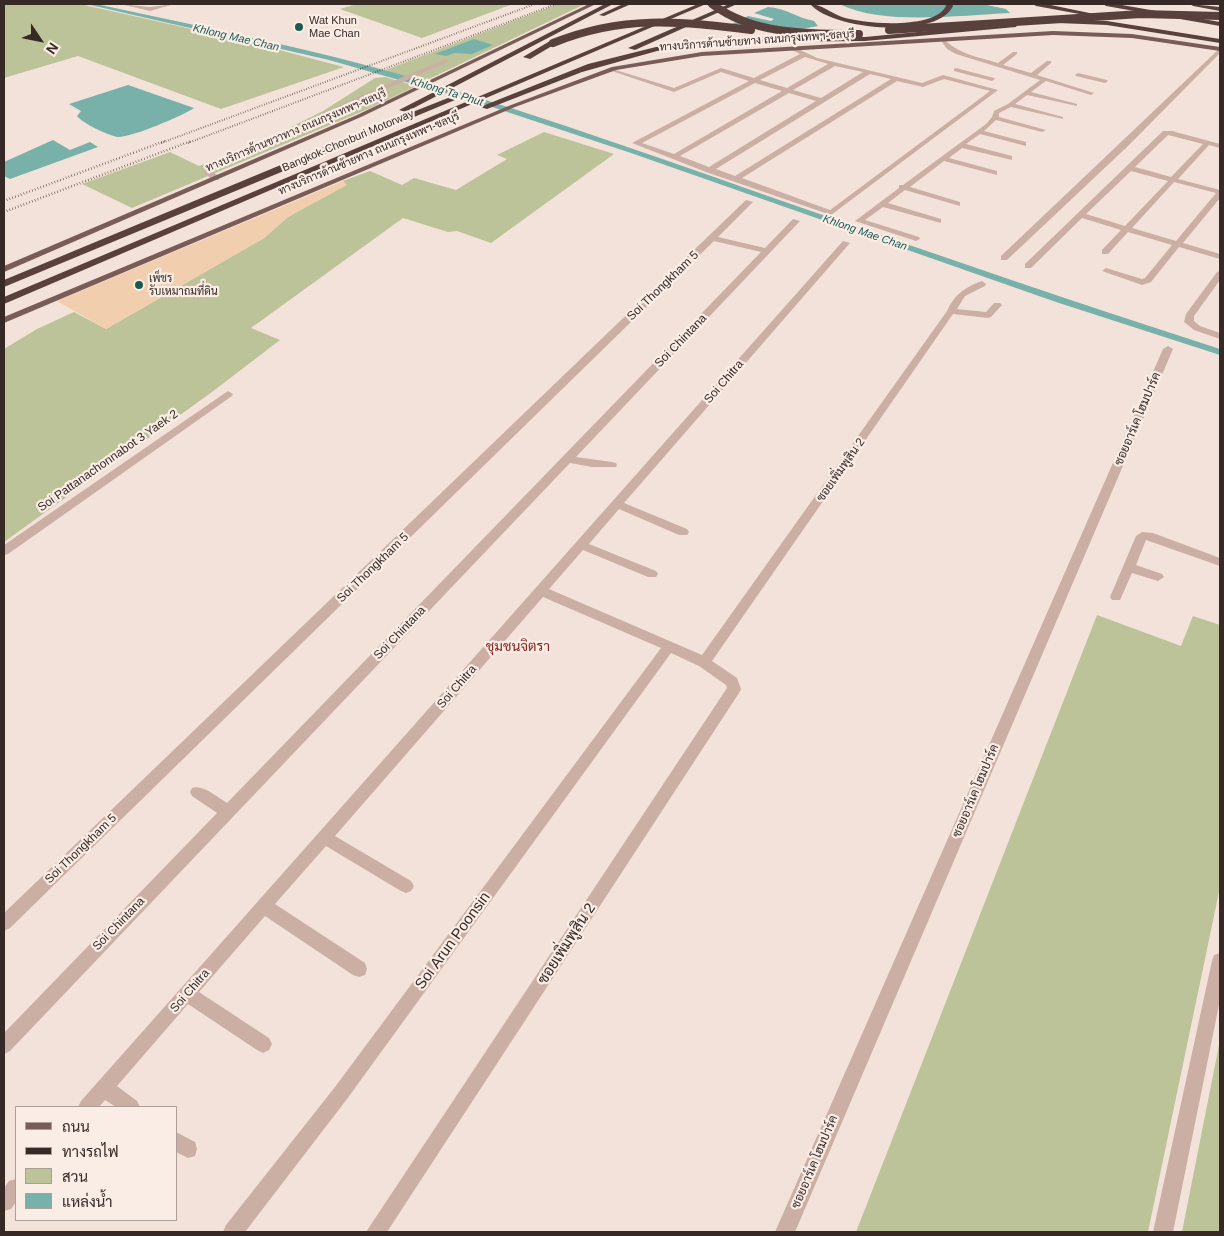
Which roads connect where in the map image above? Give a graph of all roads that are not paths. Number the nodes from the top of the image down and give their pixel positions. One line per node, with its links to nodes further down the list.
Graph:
1 (124, 4): 2 (street)
2 (171, 4)
3 (593, 4): 73 (main road, ทางบริการด้านขวาทาง ถนนกรุงเทพฯ-ชลบุรี)
4 (610, 4): 27 (highway)
5 (628, 4): 27 (highway)
6 (703, 4): 69 (highway, Bangkok-Chonburi Motorway)
7 (712, 4): 21 (highway, bridge)
8 (734, 4): 38 (highway)
9 (813, 4): 10 (highway)
10 (948, 4)
11 (1036, 4): 26 (highway)
12 (1059, 4): 19 (highway)
13 (1110, 4): 20 (highway)
14 (1146, 4): 18 (highway)
15 (1193, 4): 16 (highway)
16 (1220, 9)
17 (651, 15): 24 (highway)
18 (1220, 16): 48 (highway, bridge)
19 (1163, 23)
20 (1220, 24)
21 (1013, 25): 26 (highway); 38 (highway)
22 (1192, 28): 23 (highway)
23 (1220, 33)
24 (597, 38)
25 (941, 39): 28 (main road, ทางบริการด้านซ้ายทาง ถนนกรุงเทพฯ-ชลบุรี); 29 (main road, ทางบริการด้านซ้ายทาง ถนนกรุงเทพฯ-ชลบุรี); 35 (street)
26 (1220, 39)
27 (526, 46): 48 (highway)
28 (792, 48): 31 (street); 37 (main road, ทางบริการด้านซ้ายทาง ถนนกรุงเทพฯ-ชลบุรี)
29 (1220, 49): 92 (street)
30 (1016, 53): 35 (street)
31 (805, 54): 34 (street); 44 (street)
32 (446, 61): 73 (street)
33 (1050, 62): 41 (street)
34 (835, 63): 40 (street); 50 (street)
35 (999, 65): 36 (street)
36 (1009, 67): 41 (street); 43 (street)
37 (611, 69): 44 (street); 102 (main road, ทางบริการด้านซ้ายทาง ถนนกรุงเทพฯ-ชลบุรี)
38 (582, 70): 69 (highway)
39 (956, 70): 43 (street)
40 (870, 71): 42 (street); 54 (street)
41 (1033, 75): 45 (street)
42 (896, 78): 74 (street); 74 (street)
43 (992, 79): 47 (street)
44 (755, 80): 50 (street); 66 (street)
45 (1045, 80): 49 (street); 51 (street)
46 (1104, 81): 49 (street)
47 (984, 85)
48 (455, 86): 65 (highway)
49 (1065, 86): 52 (street)
50 (788, 90): 54 (street); 66 (street)
51 (1026, 93): 55 (street); 56 (street)
52 (1091, 93)
53 (454, 99): 65 (highway, Bangkok-Chonburi Motorway)
54 (822, 101): 71 (street)
55 (1010, 105): 57 (street); 58 (street)
56 (1075, 105)
57 (995, 118): 59 (street); 60 (street)
58 (1061, 118)
59 (1042, 130)
60 (979, 132): 62 (street); 63 (street)
61 (1208, 142): 64 (street); 70 (street); 75 (street)
62 (1023, 144)
63 (960, 145): 67 (street); 68 (street)
64 (1220, 146)
65 (327, 149): 97 (highway, Bangkok-Chonburi Motorway)
66 (674, 157): 71 (street)
67 (942, 158): 72 (street); 76 (street)
68 (1009, 158)
69 (339, 159): 99 (highway, Bangkok-Chonburi Motorway)
70 (1129, 168): 75 (street); 81 (street)
71 (709, 170): 74 (street)
72 (994, 173)
73 (216, 178): 94 (main road, ทางบริการด้านขวาทาง ถนนกรุงเทพฯ-ชลบุรี)
74 (736, 179)
75 (1173, 180): 77 (street); 84 (street)
76 (902, 187): 79 (street); 80 (street)
77 (1220, 193): 88 (street)
78 (750, 202): 85 (street, Soi Thongkham 5)
79 (881, 204): 83 (street); 86 (street)
80 (957, 204)
81 (1081, 215): 84 (street); 93 (street)
82 (796, 221): 89 (street, Soi Chintana)
83 (938, 221)
84 (1127, 229): 88 (street); 90 (street)
85 (713, 238): 89 (street); 125 (street, Soi Thongkham 5)
86 (916, 239)
87 (846, 243): 108 (street, Soi Chitra)
88 (1177, 244): 91 (street); 95 (street)
89 (767, 251): 106 (street, Soi Chintana)
90 (1105, 252)
91 (1220, 257)
92 (1004, 258)
93 (1028, 266)
94 (4, 269)
95 (1106, 271)
96 (1220, 274): 103 (street)
97 (4, 284)
98 (982, 284): 101 (street, ซอยเพิ่มพูสิน 2)
99 (4, 301)
100 (997, 305): 101 (street)
101 (951, 311): 119 (street, ซอยเพิ่มพูสิน 2)
102 (4, 320)
103 (1219, 335)
104 (1168, 349): 138 (street, ซอยอาร์เค โฮมปาร์ค)
105 (228, 394): 111 (street, Soi Pattanachonnabot 3 Yaek 2)
106 (569, 459): 107 (street); 121 (street, Soi Chintana)
107 (612, 464)
108 (617, 504): 109 (street); 110 (street, Soi Chitra)
109 (684, 532)
110 (581, 545): 114 (street); 116 (street, Soi Chitra)
111 (4, 551)
112 (1220, 562): 113 (street)
113 (1129, 567): 115 (street); 117 (street)
114 (652, 574)
115 (1158, 577)
116 (541, 591): 118 (street, ซอยเพิ่มพูสิน 2); 122 (street, Soi Chitra)
117 (1116, 597)
118 (668, 648): 119 (street, ซอยเพิ่มพูสิน 2); 136 (street, Soi Arun Poonsin)
119 (704, 662): 137 (street, ซอยเพิ่มพูสิน 2)
120 (197, 792): 121 (street)
121 (227, 811): 130 (street, Soi Chintana)
122 (324, 837): 123 (street); 124 (street, Soi Chitra)
123 (406, 886)
124 (264, 906): 127 (street); 128 (street, Soi Chitra)
125 (4, 923)
126 (1220, 961): 139 (street)
127 (359, 969)
128 (187, 994): 129 (street); 131 (street, Soi Chitra)
129 (264, 1044)
130 (4, 1045)
131 (104, 1088): 132 (street, Soi Chitra); 133 (street)
132 (88, 1106)
133 (130, 1106)
134 (15, 1189): 135 (street)
135 (4, 1202)
136 (233, 1232)
137 (376, 1232)
138 (784, 1232)
139 (1163, 1232)

